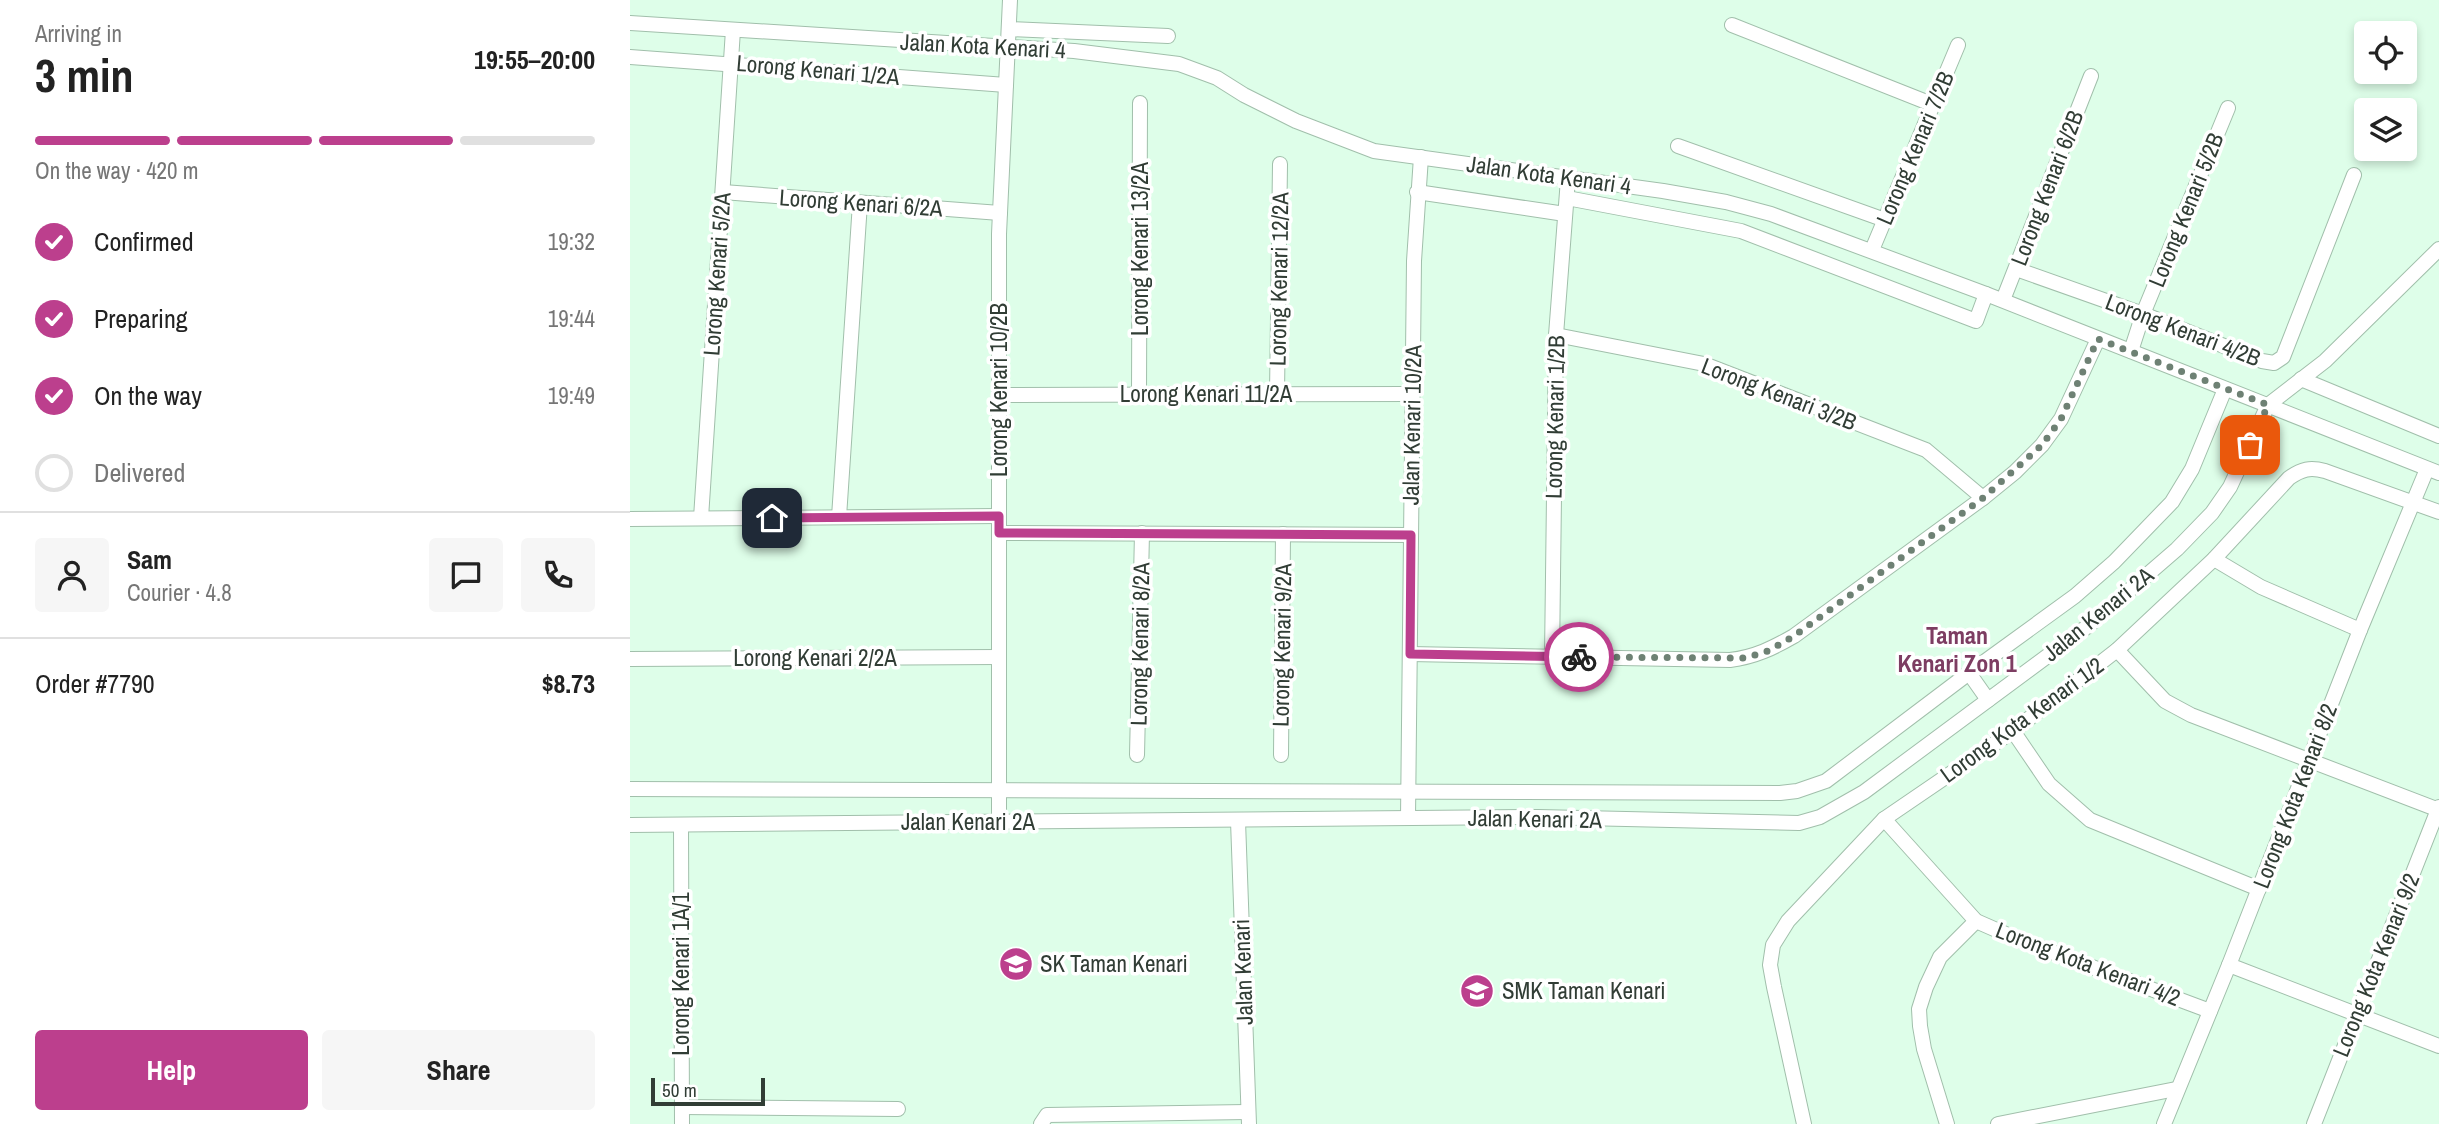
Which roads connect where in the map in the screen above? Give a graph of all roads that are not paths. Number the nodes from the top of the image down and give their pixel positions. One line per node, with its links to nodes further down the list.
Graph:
1 (1010, 0): 4 (street, Lorong Kenari 10/2B)
2 (630, 23): 5 (street, Jalan Kota Kenari 4)
3 (1732, 25): 14 (street)
4 (1009, 29): 6 (street); 8 (street, Lorong Kenari 10/2B)
5 (733, 30): 8 (street, Jalan Kota Kenari 4); 10 (street, Lorong Kenari 5/2A)
6 (1168, 36)
7 (1958, 45): 14 (street, Lorong Kenari 7/2B)
8 (1008, 48): 12 (street, Lorong Kenari 10/2B); 17 (street, Jalan Kota Kenari 4)
9 (630, 57): 10 (street, Lorong Kenari 1/2A)
10 (731, 64): 12 (street, Lorong Kenari 1/2A); 21 (street, Lorong Kenari 5/2A)
11 (2091, 76): 30 (street, Lorong Kenari 6/2B)
12 (1006, 85): 25 (street, Lorong Kenari 10/2B)
13 (1140, 103): 39 (street, Lorong Kenari 13/2A)
14 (1934, 104): 27 (street, Lorong Kenari 7/2B)
15 (2228, 108): 33 (street, Lorong Kenari 5/2B)
16 (1678, 146): 27 (street)
17 (1421, 158): 20 (street, Jalan Kota Kenari 4); 22 (street, Jalan Kenari 10/2A)
18 (1280, 164): 40 (street, Lorong Kenari 12/2A)
19 (2354, 175): 33 (street, Lorong Kenari 4/2B)
20 (1568, 179): 23 (street, Lorong Kenari 1/2B); 29 (street, Jalan Kota Kenari 4)
21 (723, 192): 24 (street, Lorong Kenari 6/2A); 51 (street, Lorong Kenari 5/2A)
22 (1417, 192): 26 (street); 41 (street, Jalan Kenari 10/2A)
23 (1567, 198): 26 (street, Lorong Kenari 1/2B); 31 (street)
24 (860, 202): 25 (street, Lorong Kenari 6/2A); 50 (street)
25 (1000, 214): 42 (street, Lorong Kenari 10/2B)
26 (1565, 214): 34 (street, Lorong Kenari 1/2B)
27 (1885, 220): 29 (street, Lorong Kenari 7/2B)
28 (2439, 249): 37 (street)
29 (1872, 250): 31 (street, Jalan Kota Kenari 4)
30 (2016, 269): 32 (street, Lorong Kenari 6/2B); 33 (street, Lorong Kenari 4/2B)
31 (1986, 293): 32 (street, Jalan Kota Kenari 4)
32 (2003, 300): 35 (street, Jalan Kota Kenari 4)
33 (2143, 314): 36 (street, Lorong Kenari 5/2B)
34 (1556, 335): 46 (street, Lorong Kenari 3/2B); 62 (street, Lorong Kenari 1/2B)
35 (2098, 339): 36 (street, Jalan Kota Kenari 4); 46 (street)
36 (2131, 351): 38 (street, Jalan Kota Kenari 4)
37 (2301, 379): 43 (street); 44 (street)
38 (2225, 389): 43 (street, Jalan Kota Kenari 4); 64 (street, Jalan Kenari 2A)
39 (1139, 394): 40 (street, Lorong Kenari 11/2A); 42 (street, Lorong Kenari 11/2A)
40 (1277, 394): 41 (street, Lorong Kenari 11/2A)
41 (1412, 394): 56 (street, Jalan Kenari 10/2A)
42 (999, 395): 49 (street, Lorong Kenari 10/2B)
43 (2268, 405): 45 (street, Jalan Kota Kenari 4); 65 (street, Jalan Kenari 2A)
44 (2439, 436)
45 (2433, 471): 47 (street, Lorong Kota Kenari 8/2)
46 (1983, 498): 62 (street)
47 (2413, 501): 48 (street, Lorong Kota Kenari 1/2); 57 (street, Lorong Kota Kenari 1/2); 58 (street, Lorong Kota Kenari 8/2)
48 (2439, 512)
49 (999, 516): 50 (street); 53 (street, Lorong Kenari 10/2B)
50 (839, 517): 51 (street)
51 (701, 518): 52 (street)
52 (630, 519)
53 (999, 533): 54 (street); 61 (street, Lorong Kenari 10/2B)
54 (1142, 533): 55 (street); 67 (street, Lorong Kenari 8/2A)
55 (1283, 534): 56 (street); 68 (street, Lorong Kenari 9/2A)
56 (1411, 535): 60 (street, Jalan Kenari 10/2A)
57 (2214, 559): 58 (street); 59 (street, Lorong Kota Kenari 1/2)
58 (2360, 630): 69 (street, Lorong Kota Kenari 8/2)
59 (2117, 650): 66 (street, Lorong Kota Kenari 1/2); 69 (street)
60 (1410, 654): 62 (street); 72 (street, Jalan Kenari 10/2A)
61 (999, 657): 63 (street, Lorong Kenari 2/2A); 71 (street, Lorong Kenari 10/2B)
62 (1552, 657)
63 (630, 659)
64 (1969, 673): 65 (street); 72 (street, Jalan Kenari 2A)
65 (1988, 700): 74 (street, Jalan Kenari 2A)
66 (2012, 731): 75 (street, Lorong Kota Kenari 1/2); 80 (street)
67 (1137, 755)
68 (1281, 755)
69 (2309, 759): 73 (street); 80 (street, Lorong Kota Kenari 8/2)
70 (630, 789): 71 (street, Jalan Kenari 2A)
71 (999, 789): 72 (street, Jalan Kenari 2A); 77 (street, Lorong Kenari 10/2B)
72 (1408, 791): 74 (street, Jalan Kenari 10/2A)
73 (2439, 809): 84 (street, Lorong Kota Kenari 9/2)
74 (1408, 818): 76 (street, Jalan Kenari 2A)
75 (1884, 819): 81 (street, Lorong Kota Kenari 4/2); 92 (street, Lorong Kota Kenari 1/2)
76 (1238, 821): 77 (street, Jalan Kenari 2A); 89 (street, Jalan Kenari)
77 (999, 822): 79 (street, Jalan Kenari 2A)
78 (630, 825): 79 (street, Jalan Kenari 2A)
79 (681, 825): 87 (street, Lorong Kenari 1A/1)
80 (2259, 889): 82 (street, Lorong Kota Kenari 8/2)
81 (1976, 921): 83 (street, Lorong Kota Kenari 4/2); 93 (street)
82 (2229, 965): 83 (street, Lorong Kota Kenari 8/2); 84 (street)
83 (2210, 1011): 86 (street, Lorong Kota Kenari 8/2)
84 (2357, 1013): 85 (street); 96 (street, Lorong Kota Kenari 9/2)
85 (2439, 1046)
86 (2176, 1089): 94 (street); 95 (street, Lorong Kota Kenari 8/2)
87 (682, 1107): 88 (street); 90 (street, Lorong Kenari 1A/1)
88 (898, 1110)
89 (1248, 1118): 91 (street)
90 (682, 1124)
91 (1041, 1124)
92 (1804, 1124)
93 (1947, 1124)
94 (1998, 1124)
95 (2164, 1124)
96 (2314, 1124)

